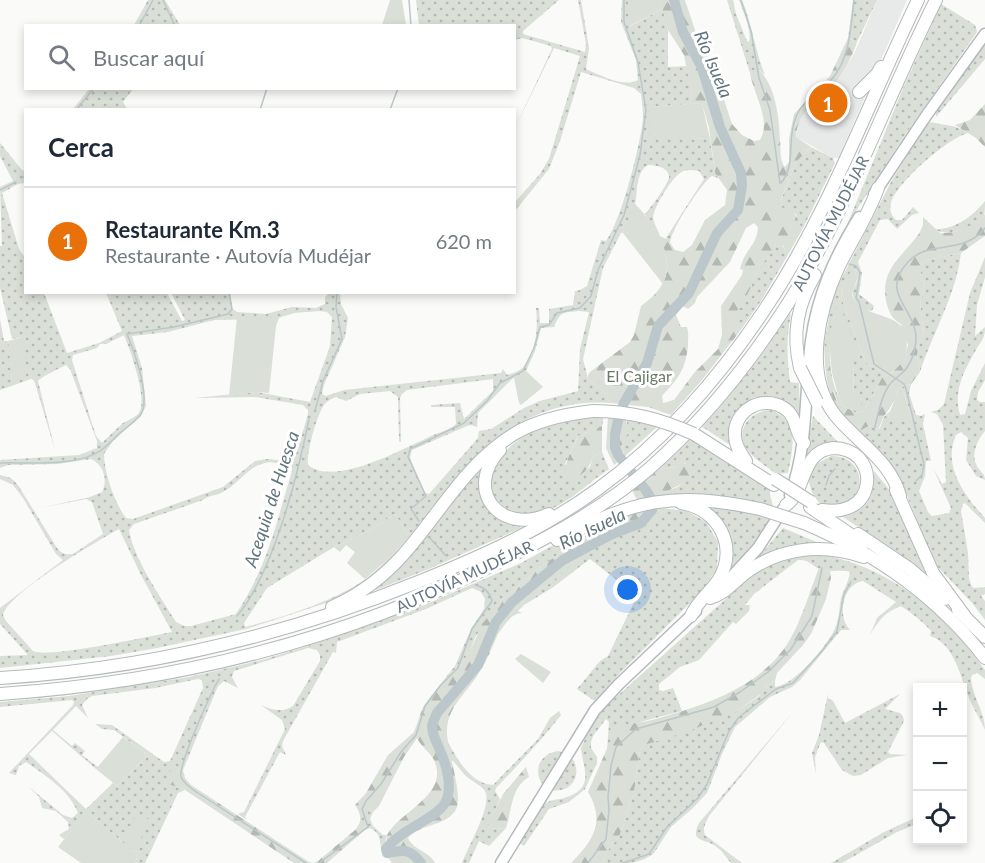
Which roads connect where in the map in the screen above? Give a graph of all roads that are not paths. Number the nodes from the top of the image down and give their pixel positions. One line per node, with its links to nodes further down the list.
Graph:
1 (918, 0): 3 (highway, AUTOVÍA MUDÉJAR)
2 (936, 0): 7 (highway, AUTOVÍA MUDÉJAR)
3 (912, 12): 5 (highway); 8 (highway, AUTOVÍA MUDÉJAR)
4 (985, 34): 9 (highway)
5 (859, 92)
6 (839, 157): 8 (highway)
7 (855, 178): 16 (highway, bridge); 21 (highway, AUTOVÍA MUDÉJAR)
8 (835, 183): 15 (highway, AUTOVÍA MUDÉJAR)
9 (878, 188): 12 (highway); 16 (highway)
10 (543, 422): 11 (highway, bridge); 15 (highway); 25 (highway)
11 (693, 434): 13 (highway); 14 (highway)
12 (804, 443): 13 (highway); 18 (highway)
13 (746, 461): 14 (highway)
14 (774, 482): 19 (highway, bridge)
15 (603, 485): 25 (highway, AUTOVÍA MUDÉJAR)
16 (900, 496): 24 (highway)
17 (670, 500): 20 (highway, bridge); 21 (highway); 23 (highway)
18 (786, 505): 19 (highway); 22 (highway)
19 (814, 506): 24 (highway)
20 (897, 573): 22 (highway); 28 (highway)
21 (426, 596): 30 (highway, AUTOVÍA MUDÉJAR)
22 (710, 598): 23 (highway)
23 (691, 616): 33 (highway)
24 (963, 619): 26 (highway); 27 (highway)
25 (259, 636): 29 (highway, AUTOVÍA MUDÉJAR)
26 (985, 637)
27 (985, 650)
28 (985, 658)
29 (1, 678)
30 (27, 692): 31 (highway, AUTOVÍA MUDÉJAR); 32 (highway)
31 (0, 694)
32 (0, 699)
33 (501, 863)

